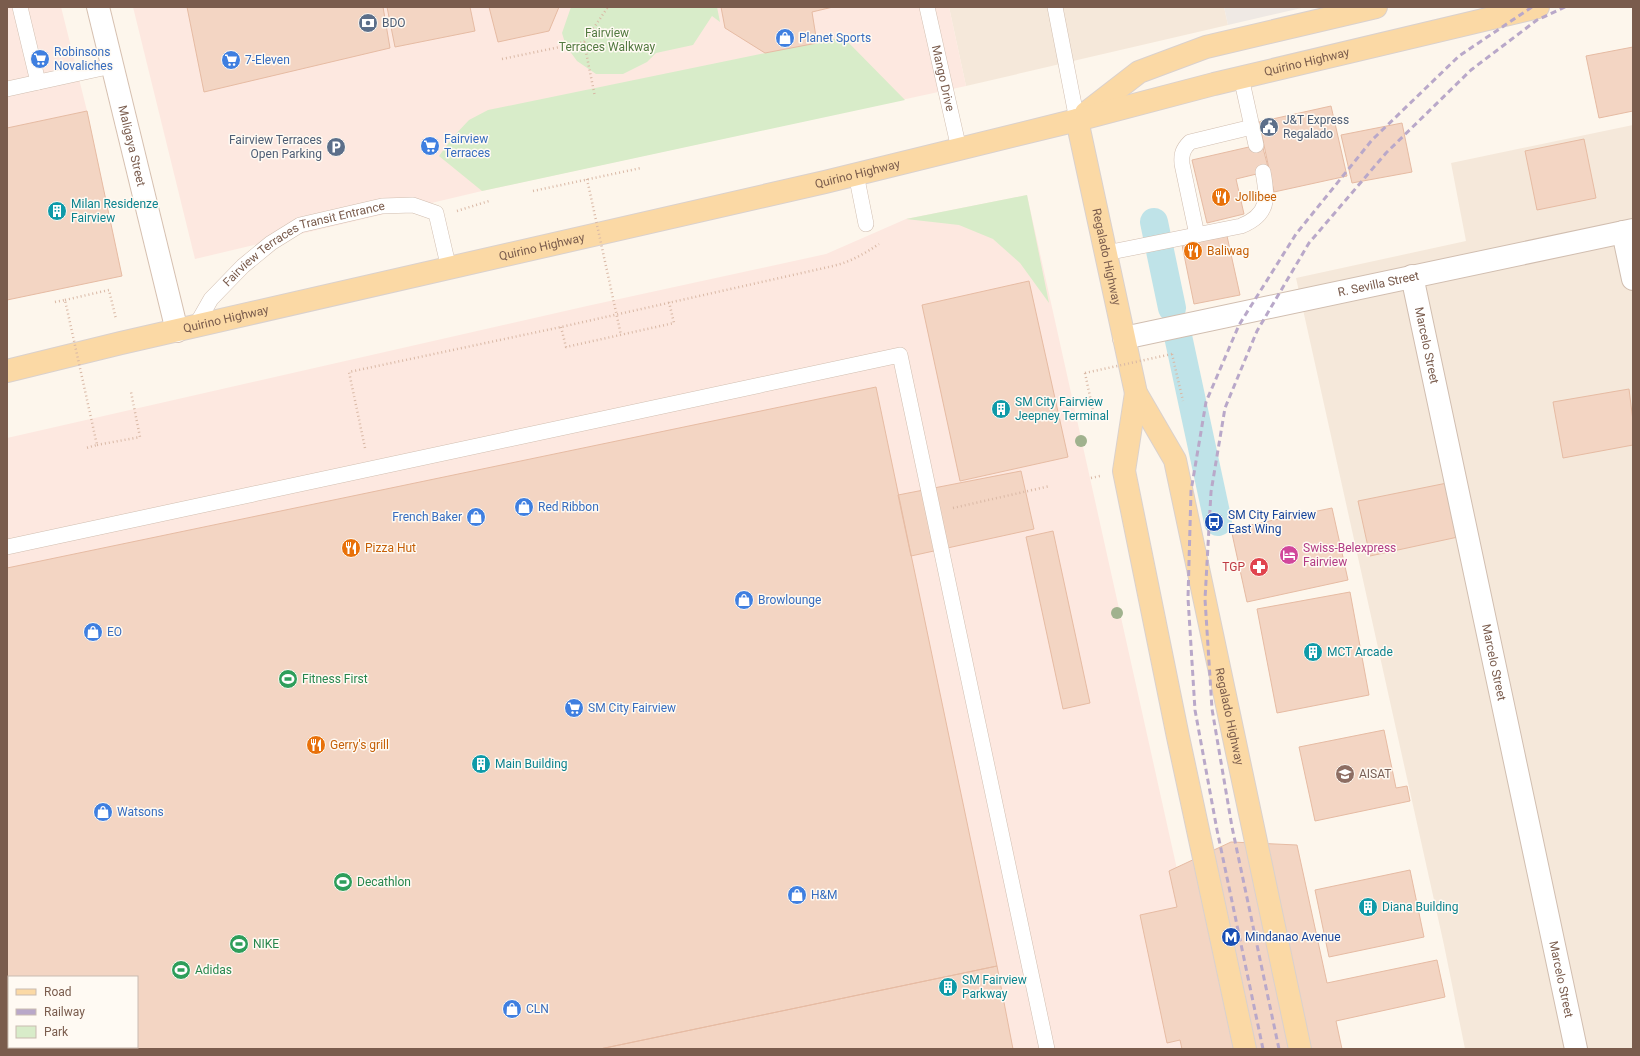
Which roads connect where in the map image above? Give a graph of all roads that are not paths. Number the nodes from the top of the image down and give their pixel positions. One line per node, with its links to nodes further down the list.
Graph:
1 (19, 7): 7 (lane); 10 (lane)
2 (98, 7): 8 (street, Maligaya Street)
3 (927, 7): 15 (lane, Mango Drive)
4 (1055, 7): 12 (lane)
5 (1376, 7): 12 (main road, Quirino Highway)
6 (1538, 7): 9 (main road, Quirino Highway)
7 (7, 9)
8 (112, 66): 10 (lane); 25 (street, Maligaya Street)
9 (1242, 77): 12 (main road, Quirino Highway); 13 (lane)
10 (38, 82): 11 (lane)
11 (7, 89)
12 (1077, 120): 15 (main road, Quirino Highway); 21 (main road, Regalado Highway)
13 (1252, 127): 14 (lane); 20 (lane)
14 (1256, 145)
15 (959, 149): 17 (main road, Quirino Highway)
16 (1263, 172): 20 (lane)
17 (856, 174): 18 (lane); 22 (main road, Quirino Highway)
18 (866, 224)
19 (1628, 231): 23 (street, R. Sevilla Street); 24 (street)
20 (1198, 235): 21 (lane)
21 (1106, 253): 26 (main road, Regalado Highway)
22 (449, 269): 25 (main road, Quirino Highway); 25 (lane, Fairview Terraces Transit Entrance)
23 (1412, 276): 26 (street, R. Sevilla Street); 33 (street, Marcelo Street)
24 (1633, 279)
25 (186, 329): 27 (main road, Quirino Highway)
26 (1124, 338): 28 (main road, Regalado Highway)
27 (7, 371)
28 (1136, 393): 31 (main road, Regalado Highway); 32 (main road, Regalado Highway)
29 (7, 547): 30 (lane)
30 (1047, 1049)
31 (1245, 1049)
32 (1300, 1049)
33 (1576, 1049)

